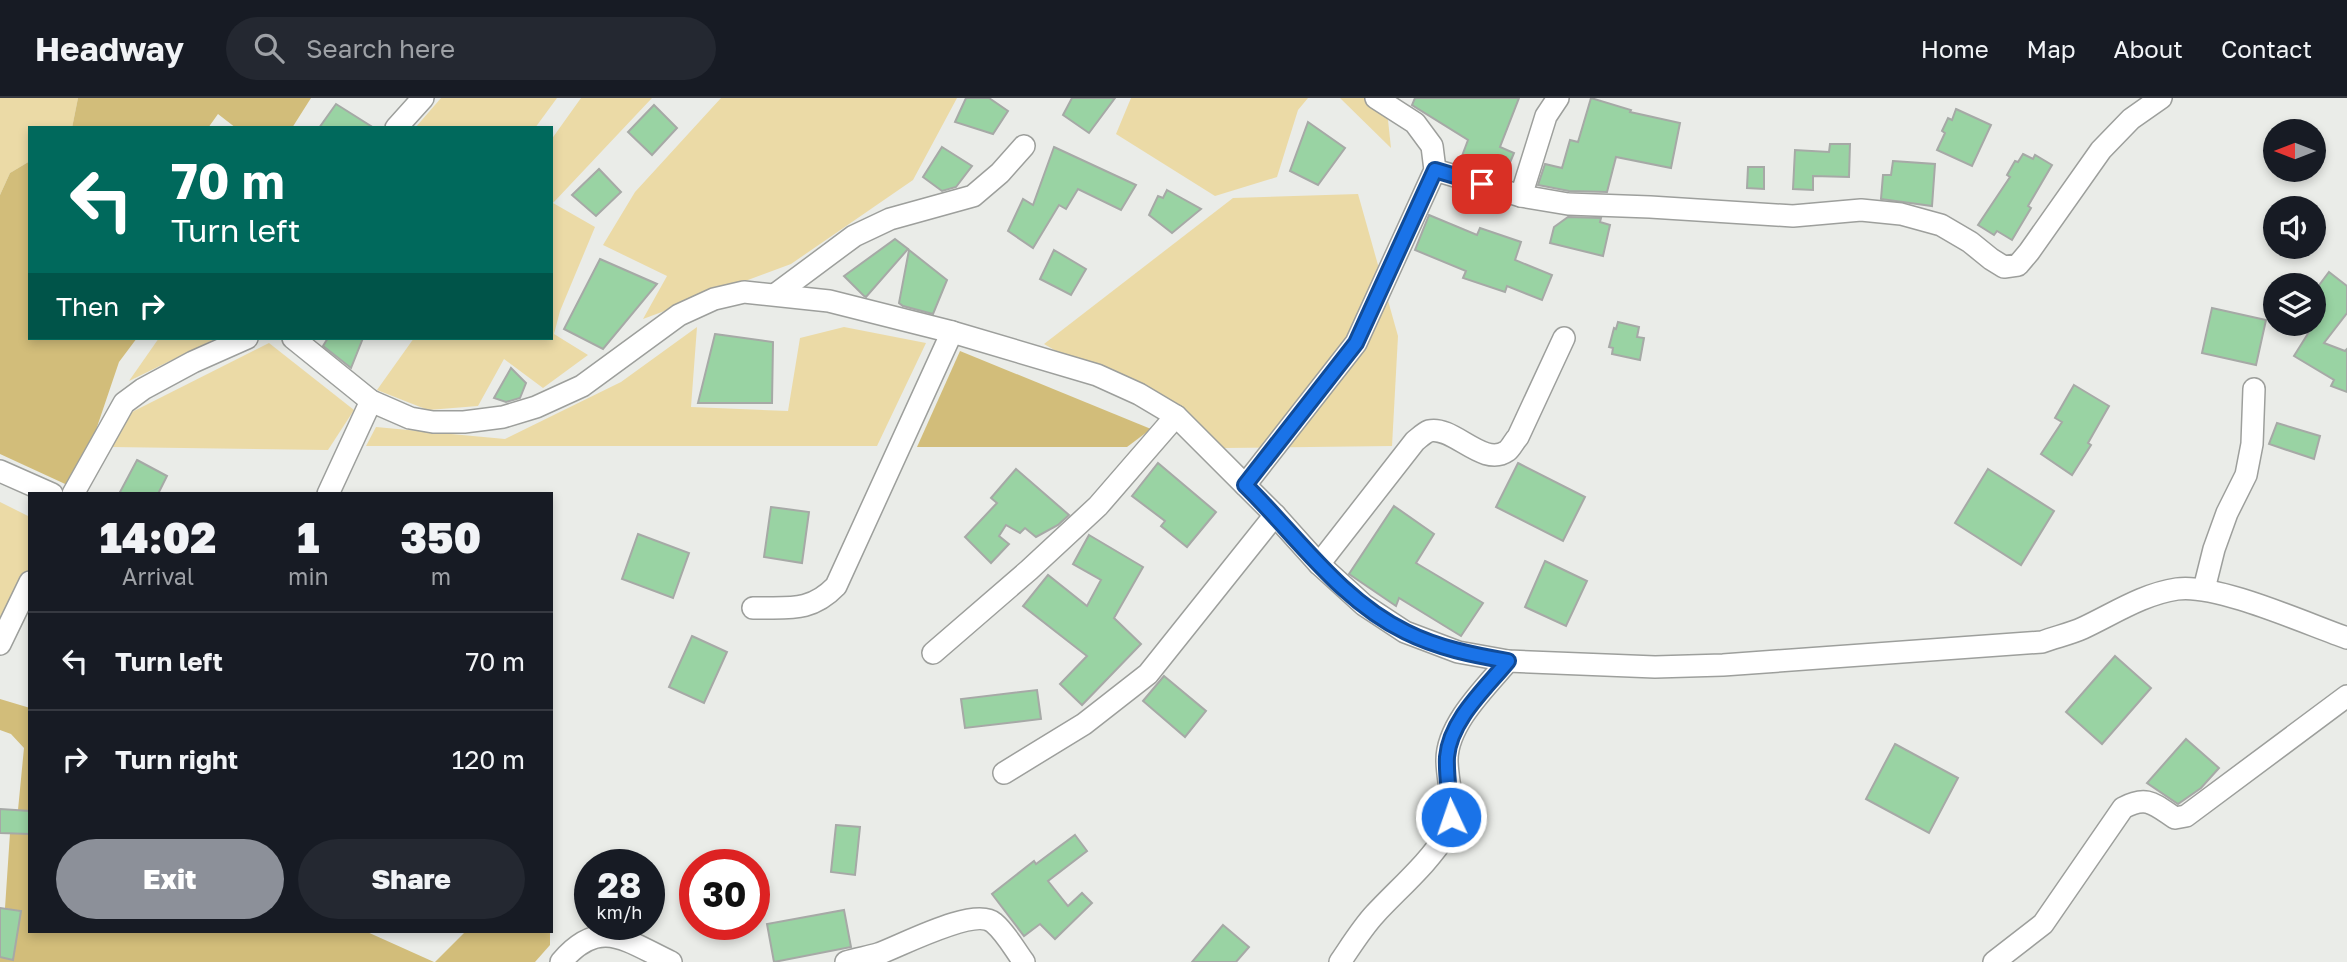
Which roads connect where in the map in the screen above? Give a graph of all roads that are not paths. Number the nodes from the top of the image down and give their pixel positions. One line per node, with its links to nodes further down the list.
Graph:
1 (423, 98): 5 (street)
2 (1376, 98): 7 (street)
3 (1558, 98): 8 (street)
4 (2161, 98): 8 (street)
5 (398, 126)
6 (1024, 146): 9 (street)
7 (1435, 170): 8 (street); 18 (street)
8 (1521, 196)
9 (776, 294): 10 (street); 15 (street)
10 (951, 332): 16 (street); 26 (street)
11 (1564, 338): 23 (street)
12 (242, 340): 20 (street)
13 (295, 340): 15 (street)
14 (2254, 389): 25 (street)
15 (371, 401): 21 (street)
16 (1176, 416): 18 (street); 29 (street)
17 (0, 471): 19 (street)
18 (1245, 485): 22 (street)
19 (47, 492)
20 (74, 492)
21 (329, 492)
22 (1275, 515): 23 (street); 32 (street)
23 (1319, 564): 30 (street)
24 (28, 587): 28 (street)
25 (2204, 589): 27 (street); 30 (street)
26 (753, 608)
27 (2347, 638)
28 (0, 644)
29 (933, 653)
30 (1508, 661): 37 (street)
31 (2347, 696): 38 (street)
32 (1004, 773)
33 (561, 962): 34 (street)
34 (671, 962)
35 (846, 962): 36 (street)
36 (1024, 962)
37 (1340, 962)
38 (1994, 962)

